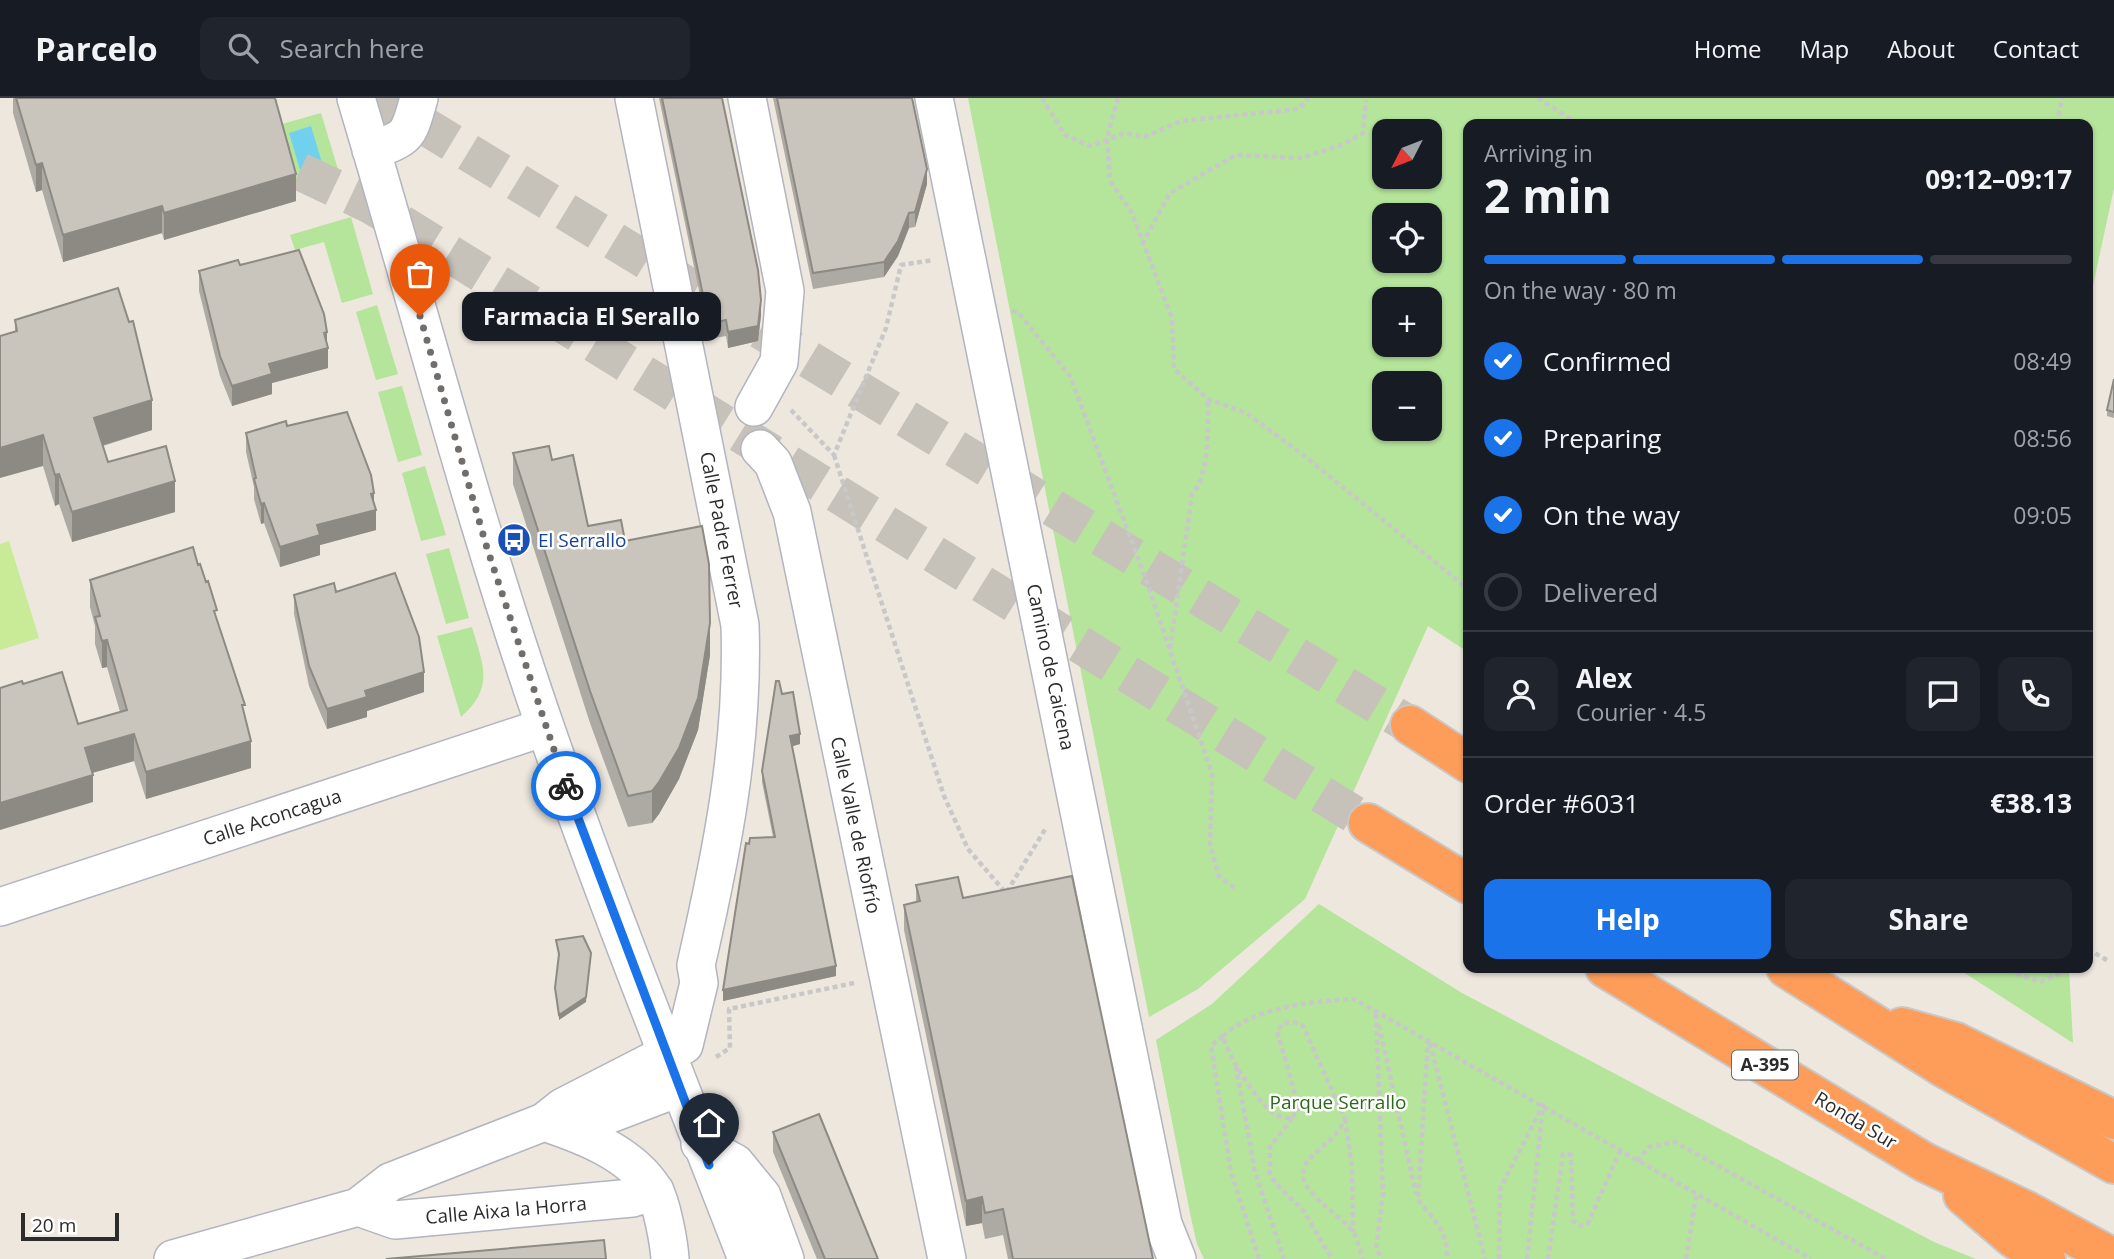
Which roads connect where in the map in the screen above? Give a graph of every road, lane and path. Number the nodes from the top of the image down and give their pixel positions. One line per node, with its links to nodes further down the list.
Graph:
1 (356, 98): 15 (street)
2 (418, 98): 15 (street)
3 (634, 98): 21 (street, Calle Padre Ferrer)
4 (747, 98): 20 (street)
5 (934, 98): 18 (street, Camino de Caicena)
6 (1042, 98): 14 (path)
7 (1118, 98): 14 (path)
8 (1308, 98): 14 (path)
9 (1538, 98): 12 (path)
10 (2062, 98): 13 (path)
11 (1366, 99): 16 (path)
12 (1571, 119)
13 (2058, 119)
14 (1107, 138): 16 (path)
15 (372, 150): 28 (street)
16 (1142, 244): 19 (path)
17 (936, 259): 23 (path)
18 (976, 307): 26 (path); 66 (street, Camino de Caicena)
19 (1208, 399): 25 (path); 26 (path)
20 (769, 404): 21 (street); 22 (street); 23 (path)
21 (700, 415): 24 (street, Calle Padre Ferrer)
22 (760, 449): 24 (street); 72 (street, Calle Valle de Riofrío)
23 (834, 454): 30 (path)
24 (709, 461): 37 (street, Calle Padre Ferrer)
25 (1463, 585)
26 (1170, 651): 33 (path)
27 (1410, 725): 29 (highway)
28 (545, 727): 34 (street, Calle Aconcagua); 43 (street)
29 (1463, 760)
30 (1052, 819)
31 (1368, 823): 32 (highway)
32 (1463, 881)
33 (1235, 888)
34 (0, 907)
35 (2093, 952): 36 (path)
36 (2110, 962)
37 (696, 965): 43 (street); 50 (street, Calle Padre Ferrer)
38 (1613, 973): 59 (highway, Ronda Sur / A-395)
39 (1794, 973): 45 (highway)
40 (2014, 973): 41 (path)
41 (2061, 973)
42 (856, 983): 48 (path)
43 (643, 996): 50 (street)
44 (1376, 1013): 46 (path); 47 (path); 63 (path); 77 (path)
45 (1863, 1016): 54 (highway); 60 (highway)
46 (1223, 1036): 49 (path); 73 (path)
47 (1428, 1038): 51 (path); 63 (path); 79 (path)
48 (730, 1048)
49 (1236, 1065): 52 (path); 74 (path)
50 (672, 1072): 55 (street); 56 (street)
51 (1543, 1105): 57 (path); 80 (path); 81 (path)
52 (1292, 1118): 53 (path); 75 (path)
53 (1345, 1119): 65 (path); 65 (path)
54 (2114, 1119)
55 (556, 1126): 61 (street); 64 (street)
56 (700, 1144): 70 (street); 71 (street)
57 (1620, 1151): 58 (path); 82 (path)
58 (1637, 1161): 62 (path); 85 (path)
59 (1924, 1162): 67 (highway, Ronda Sur / A-395); 86 (highway)
60 (2114, 1164)
61 (655, 1191): 64 (street, Calle Aixa la Horra); 69 (street)
62 (1696, 1196): 83 (path); 84 (path)
63 (1418, 1200): 78 (path)
64 (358, 1207): 68 (street)
65 (1354, 1233): 76 (path)
66 (1169, 1252)
67 (2114, 1258)
68 (173, 1259)
69 (670, 1259)
70 (747, 1259)
71 (785, 1259)
72 (947, 1259)
73 (1259, 1259)
74 (1284, 1259)
75 (1332, 1259)
76 (1363, 1259)
77 (1382, 1259)
78 (1446, 1259)
79 (1485, 1259)
80 (1499, 1259)
81 (1527, 1259)
82 (1548, 1259)
83 (1686, 1259)
84 (1811, 1259)
85 (1886, 1259)
86 (2046, 1259)

